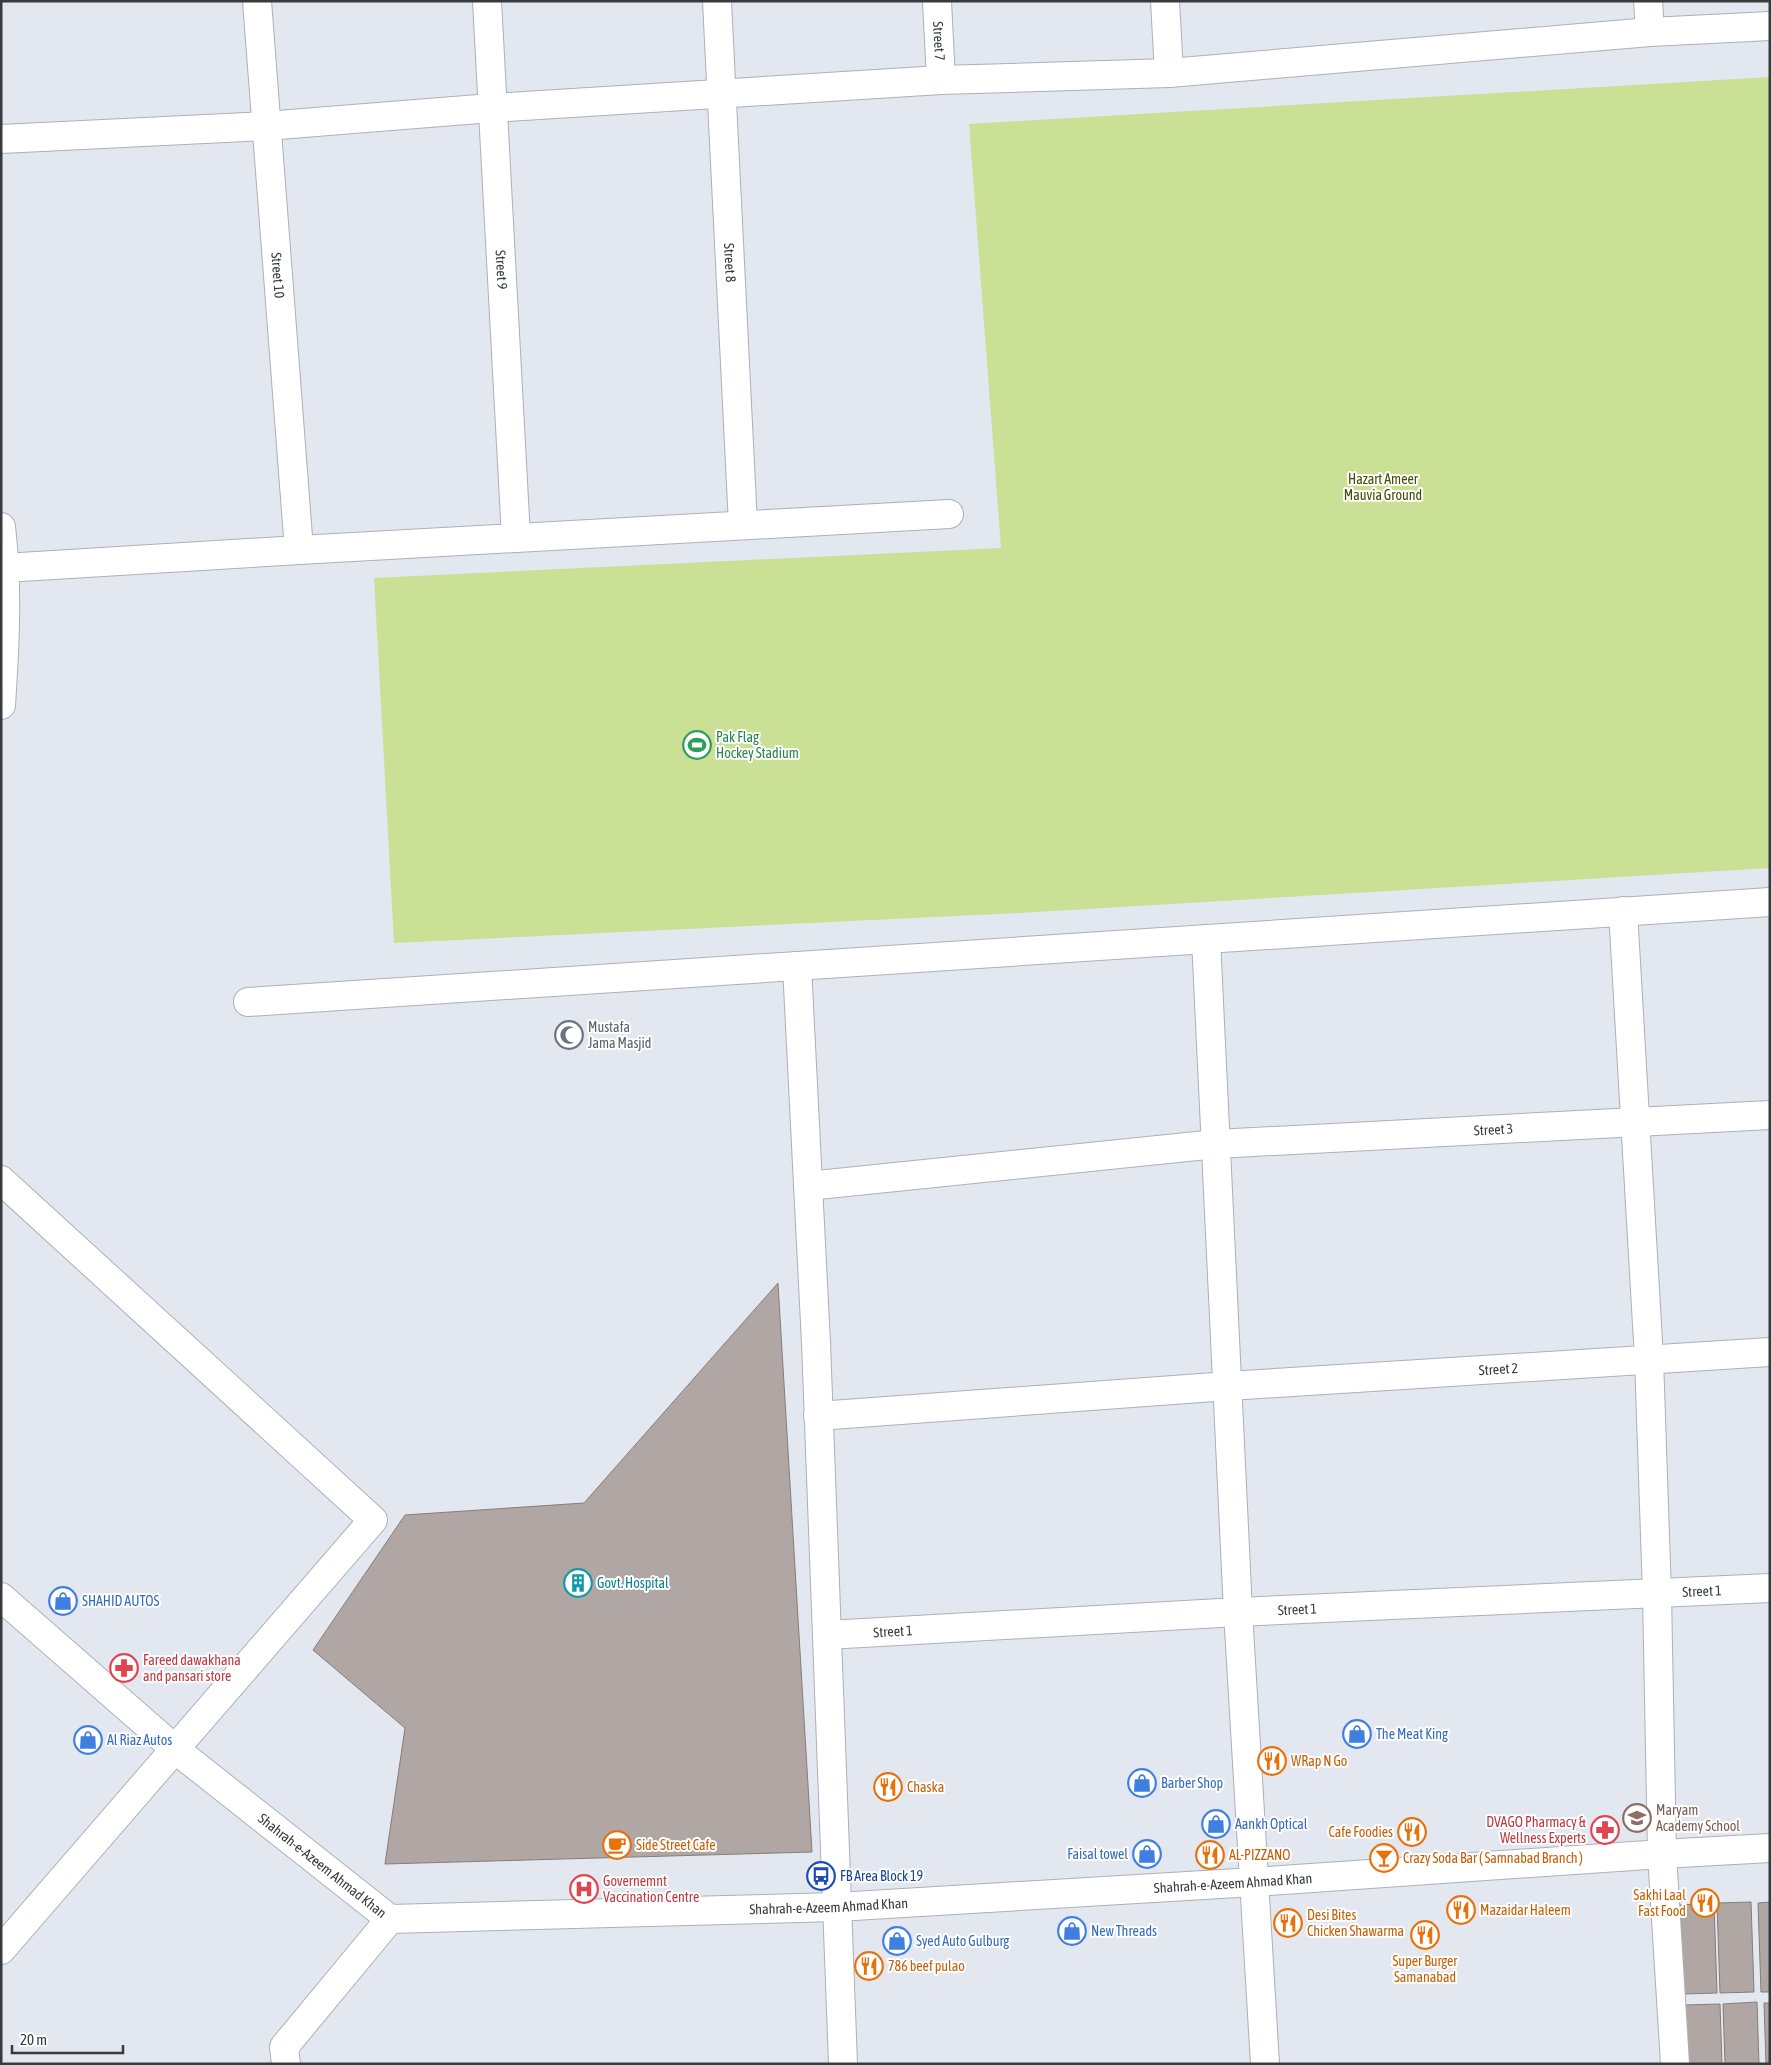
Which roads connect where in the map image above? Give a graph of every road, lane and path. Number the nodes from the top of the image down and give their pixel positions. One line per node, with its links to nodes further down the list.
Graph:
1 (257, 1): 13 (street, Street 10)
2 (486, 1): 12 (street, Street 9)
3 (717, 1): 11 (street, Street 8)
4 (937, 1): 10 (street, Street 7)
5 (1165, 1): 9 (street)
6 (1648, 1): 8 (street)
7 (1770, 26): 8 (street)
8 (1650, 32): 9 (street)
9 (1169, 73): 10 (street)
10 (941, 80): 11 (street)
11 (722, 93): 12 (street); 16 (street, Street 8)
12 (491, 108): 13 (street); 18 (street, Street 9)
13 (266, 126): 14 (street); 19 (street, Street 10)
14 (1, 139)
15 (949, 514): 16 (street)
16 (743, 525): 18 (street)
17 (1, 527): 20 (street)
18 (516, 537): 19 (street)
19 (299, 550): 20 (street)
20 (3, 561): 21 (street)
21 (1, 705)
22 (1770, 902): 23 (street)
23 (1623, 911): 24 (street); 28 (street)
24 (1206, 939): 25 (street); 29 (street)
25 (797, 966): 26 (street); 31 (street)
26 (248, 1002)
27 (1770, 1115): 28 (street, Street 3)
28 (1636, 1122): 29 (street, Street 3); 33 (street)
29 (1216, 1144): 31 (street, Street 3); 34 (street)
30 (1, 1180): 41 (street)
31 (808, 1186): 35 (street)
32 (1770, 1352): 33 (street, Street 2)
33 (1649, 1359): 34 (street, Street 2); 37 (street)
34 (1228, 1386): 35 (street, Street 2); 39 (street)
35 (818, 1416): 40 (street)
36 (1770, 1588): 37 (street, Street 1)
37 (1657, 1594): 39 (street, Street 1); 43 (street)
38 (1, 1597): 41 (street, Shahrah-e-Azeem Ahmad Khan)
39 (1238, 1612): 40 (street, Street 1); 44 (street)
40 (827, 1635): 45 (street)
41 (176, 1750): 46 (street, Shahrah-e-Azeem Ahmad Khan); 47 (street)
42 (1770, 1848): 43 (street, Shahrah-e-Azeem Ahmad Khan)
43 (1662, 1854): 44 (street, Shahrah-e-Azeem Ahmad Khan); 51 (street)
44 (1254, 1882): 45 (street, Shahrah-e-Azeem Ahmad Khan); 50 (street)
45 (837, 1907): 46 (street, Shahrah-e-Azeem Ahmad Khan); 49 (street)
46 (390, 1919): 48 (street)
47 (1, 1950)
48 (286, 2064)
49 (844, 2064)
50 (1265, 2064)
51 (1675, 2064)

